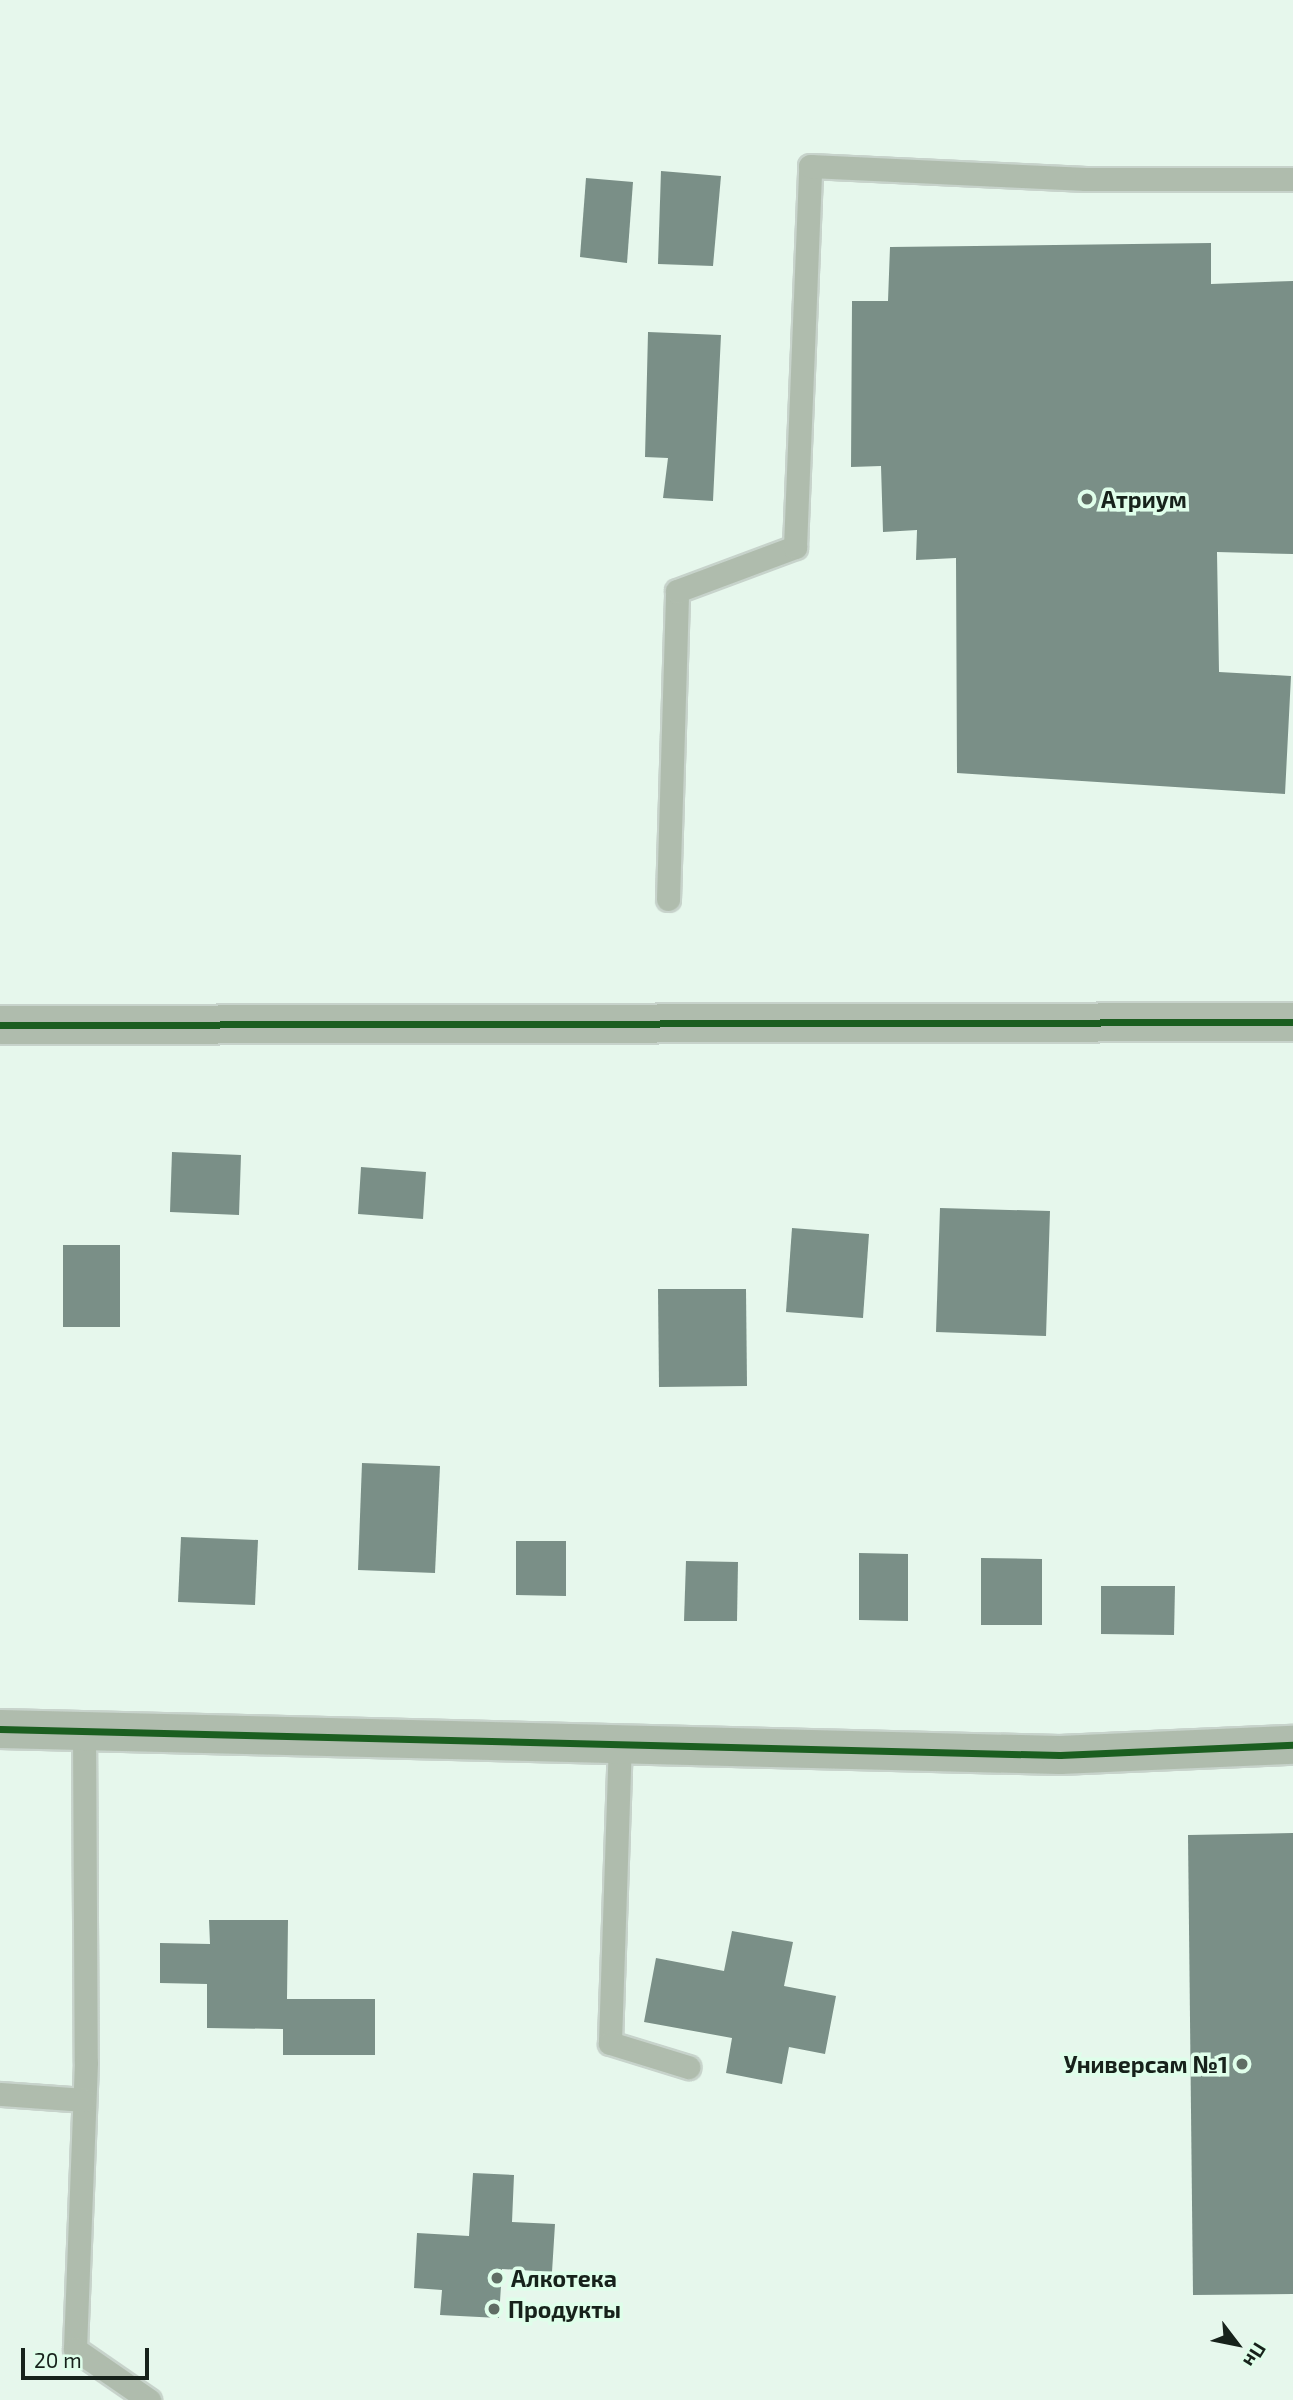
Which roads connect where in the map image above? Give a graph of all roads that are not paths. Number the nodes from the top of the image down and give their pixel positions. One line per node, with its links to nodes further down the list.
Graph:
1 (1293, 179): 2 (lane)
2 (668, 899)
3 (1293, 1022): 4 (street)
4 (0, 1025)
5 (84, 1728): 6 (street); 7 (street); 11 (lane)
6 (0, 1729)
7 (620, 1740): 8 (street); 9 (lane)
8 (1293, 1745)
9 (688, 2067)
10 (0, 2094): 11 (lane)
11 (84, 2100): 12 (lane)
12 (149, 2400)

